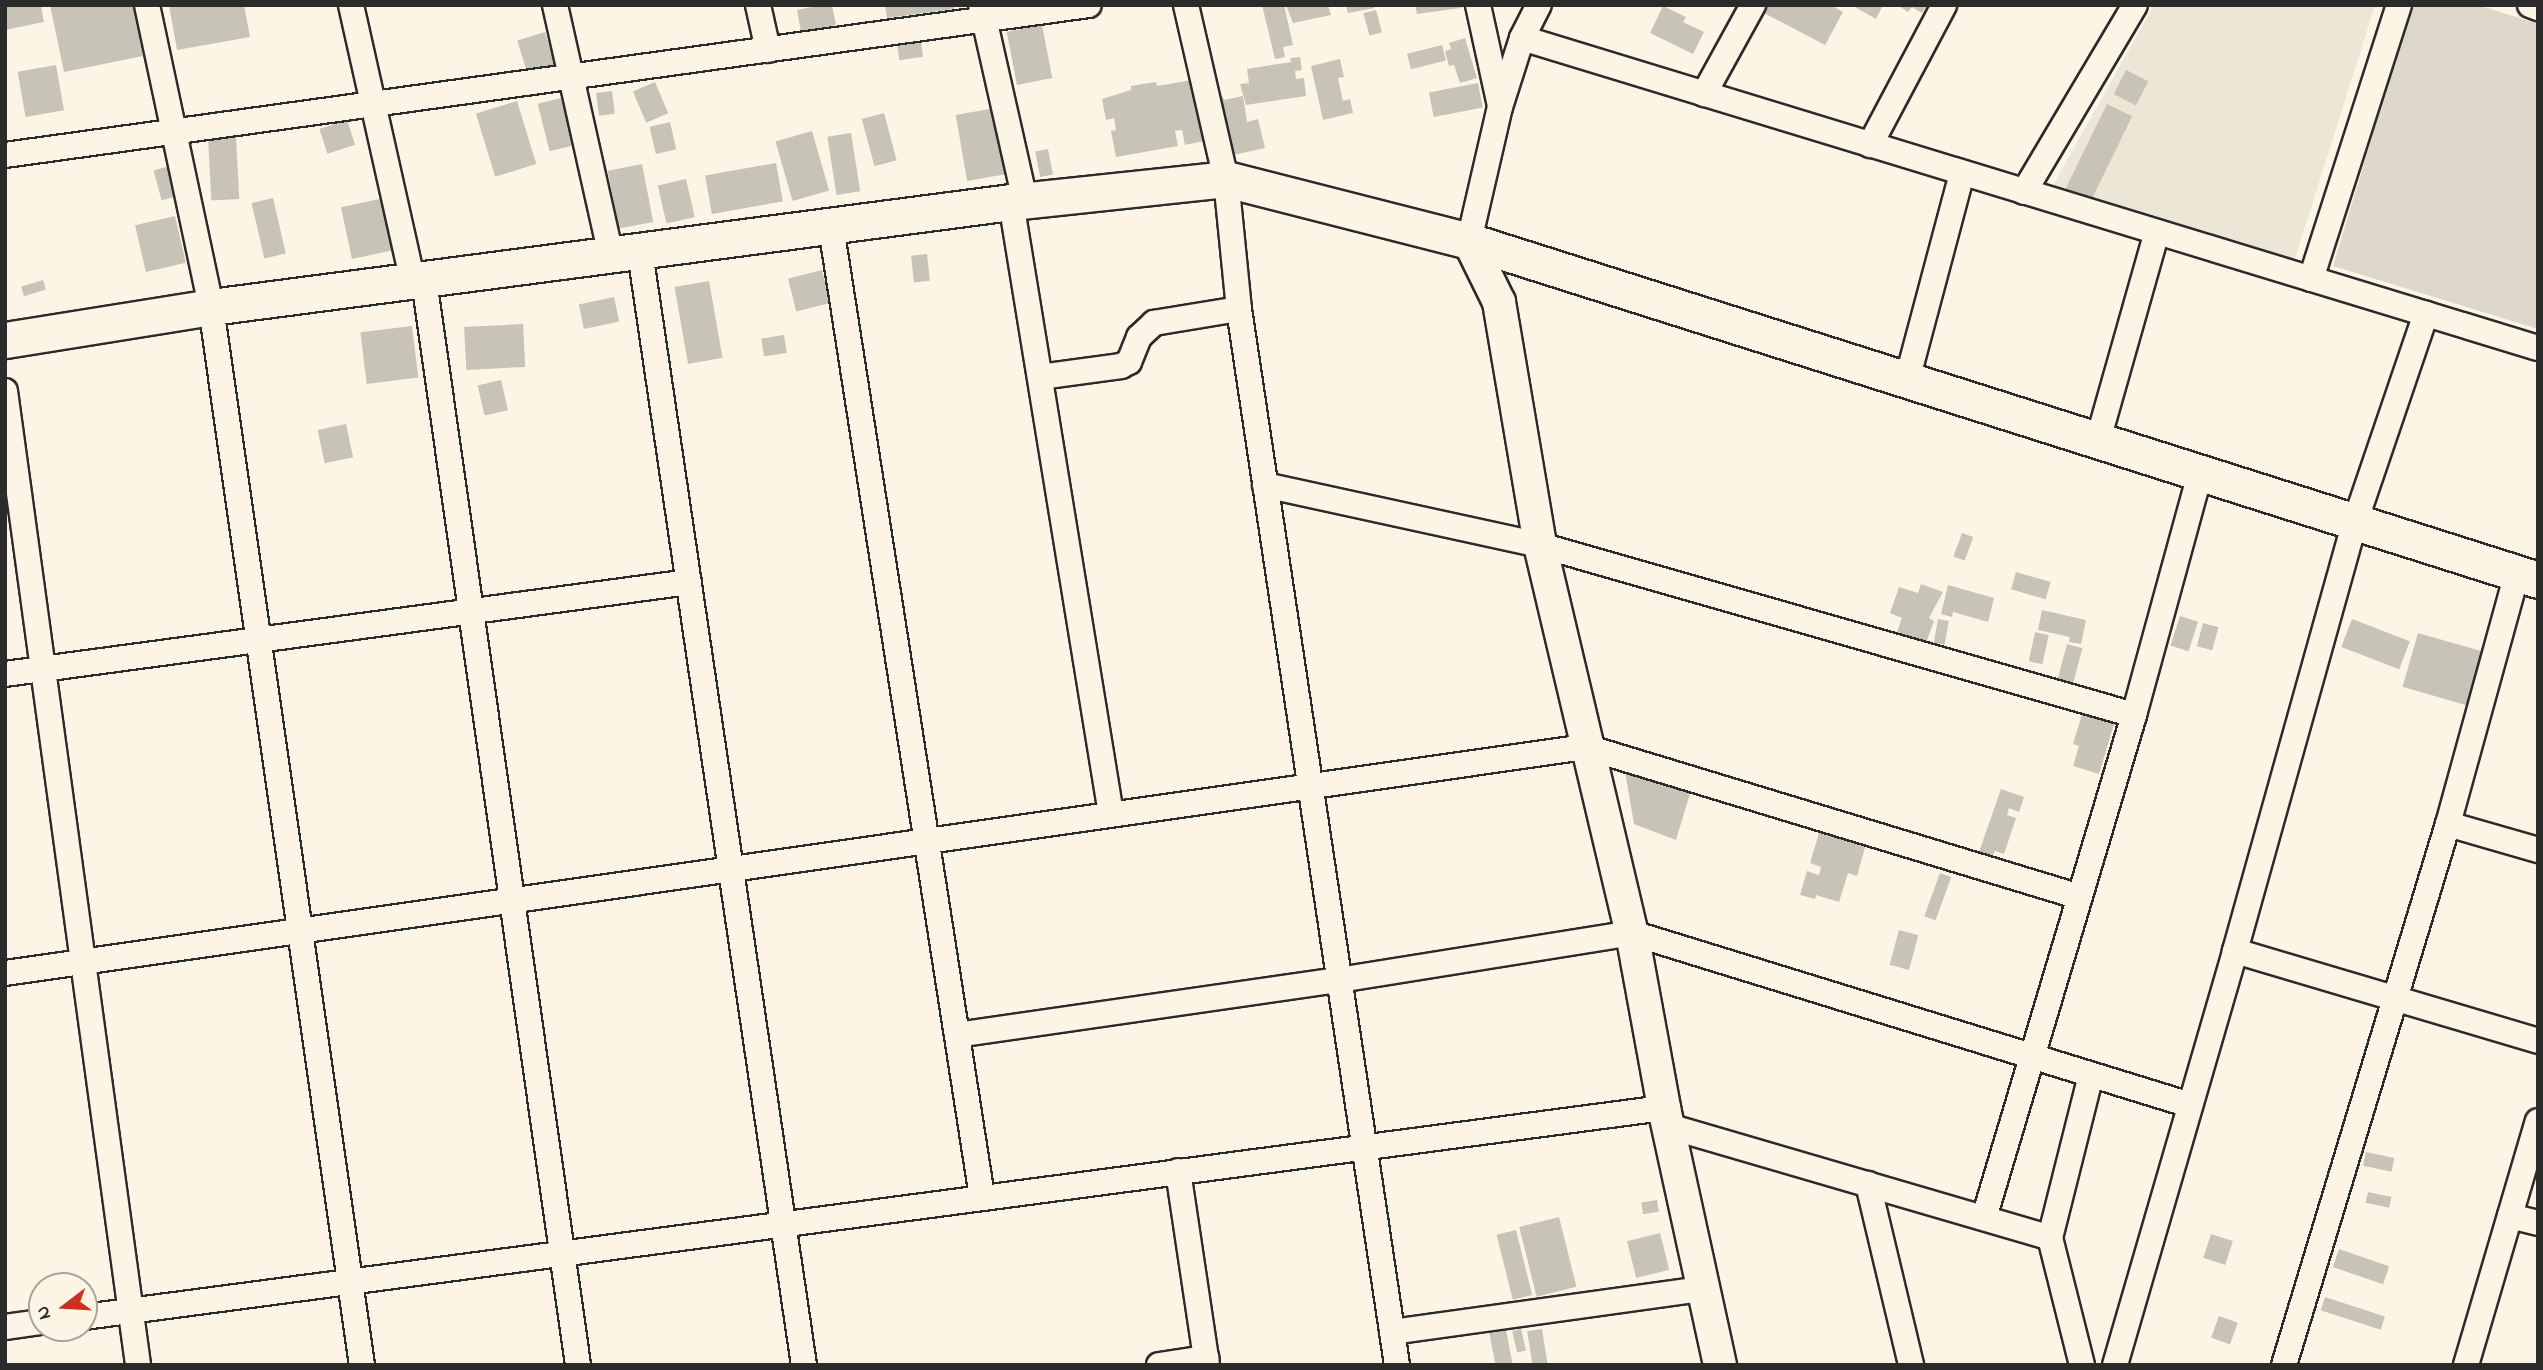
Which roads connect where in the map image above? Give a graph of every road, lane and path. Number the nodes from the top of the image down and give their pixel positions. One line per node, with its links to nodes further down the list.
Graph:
1 (147, 5): 22 (street)
2 (351, 5): 20 (street)
3 (555, 5): 18 (street)
4 (758, 5): 17 (street)
5 (1089, 5): 15 (street)
6 (1186, 5): 26 (street)
7 (1478, 5): 21 (street)
8 (1539, 5): 16 (street)
9 (1753, 5): 19 (street)
10 (1944, 5): 23 (street)
11 (2135, 5): 27 (street)
12 (2399, 5): 33 (street)
13 (2530, 5): 14 (street)
14 (2538, 8)
15 (983, 12): 17 (street); 28 (street)
16 (1522, 38): 19 (street); 21 (street)
17 (768, 50): 18 (street)
18 (572, 77): 20 (street); 32 (street)
19 (1704, 94): 23 (street)
20 (374, 104): 22 (street); 34 (street)
21 (1500, 107): 31 (street)
22 (175, 132): 24 (street); 35 (street)
23 (1870, 145): 25 (street)
24 (5, 155)
25 (1962, 173): 27 (street); 41 (street)
26 (1226, 179): 28 (main road); 31 (main road); 36 (street)
27 (2024, 192): 30 (street)
28 (1018, 201): 29 (main road); 40 (street)
29 (831, 227): 32 (main road); 59 (street)
30 (2157, 232): 33 (street); 43 (street)
31 (1469, 241): 41 (main road); 47 (street)
32 (625, 254): 34 (main road); 49 (street)
33 (2311, 279): 37 (street)
34 (418, 281): 35 (main road); 50 (street)
35 (211, 307): 38 (main road); 51 (street)
36 (1239, 309): 40 (street); 45 (street)
37 (2426, 314): 39 (street); 46 (street)
38 (5, 340)
39 (2538, 348)
40 (1040, 377): 57 (street)
41 (1907, 380): 43 (main road)
42 (5, 391): 52 (street)
43 (2098, 440): 44 (main road)
44 (2200, 473): 46 (main road); 54 (street)
45 (1265, 485): 47 (street); 56 (street)
46 (2355, 522): 48 (main road); 66 (street)
47 (1540, 545): 54 (street); 55 (street)
48 (2527, 576): 58 (street)
49 (689, 582): 50 (street); 61 (street)
50 (471, 611): 51 (street); 63 (street)
51 (259, 639): 52 (street); 64 (street)
52 (44, 669): 53 (street); 67 (street)
53 (5, 674)
54 (2134, 715): 62 (street)
55 (1586, 747): 56 (street); 62 (street); 65 (street)
56 (1310, 786): 57 (street); 69 (street)
57 (1111, 814): 59 (street)
58 (2448, 824): 60 (street); 70 (street)
59 (926, 841): 61 (street); 71 (street)
60 (2538, 850)
61 (731, 869): 63 (street); 84 (street)
62 (2080, 897): 73 (street)
63 (512, 900): 64 (street); 87 (street)
64 (300, 931): 67 (street); 88 (street)
65 (1632, 933): 69 (street); 73 (street); 76 (street)
66 (2235, 951): 70 (street); 75 (street)
67 (84, 963): 68 (street); 90 (street)
68 (5, 974)
69 (1339, 980): 71 (street); 78 (street)
70 (2395, 999): 72 (street); 106 (street)
71 (957, 1035): 81 (street)
72 (2538, 1041)
73 (2032, 1056): 74 (street); 83 (street)
74 (2091, 1075): 75 (street); 86 (street)
75 (2190, 1105): 105 (street)
76 (1666, 1117): 78 (street); 80 (street); 89 (street)
77 (2538, 1121): 82 (street)
78 (1364, 1147): 79 (street); 94 (street)
79 (1178, 1171): 81 (street); 95 (street)
80 (1868, 1184): 83 (street); 103 (street)
81 (982, 1197): 84 (street)
82 (2510, 1216): 85 (street); 107 (street)
83 (1984, 1217): 86 (street)
84 (783, 1223): 87 (street); 99 (street)
85 (2538, 1223)
86 (2050, 1238): 104 (street)
87 (562, 1253): 88 (street); 98 (street)
88 (350, 1281): 90 (street); 97 (street)
89 (1703, 1289): 94 (street); 102 (street)
90 (131, 1311): 91 (street); 96 (street)
91 (98, 1315)
92 (28, 1324): 93 (street)
93 (5, 1327)
94 (1392, 1332): 101 (street)
95 (1206, 1362): 100 (street)
96 (138, 1365)
97 (362, 1365)
98 (578, 1365)
99 (804, 1365)
100 (1159, 1365)
101 (1397, 1365)
102 (1720, 1365)
103 (1911, 1365)
104 (2082, 1365)
105 (2115, 1365)
106 (2284, 1365)
107 (2466, 1365)

